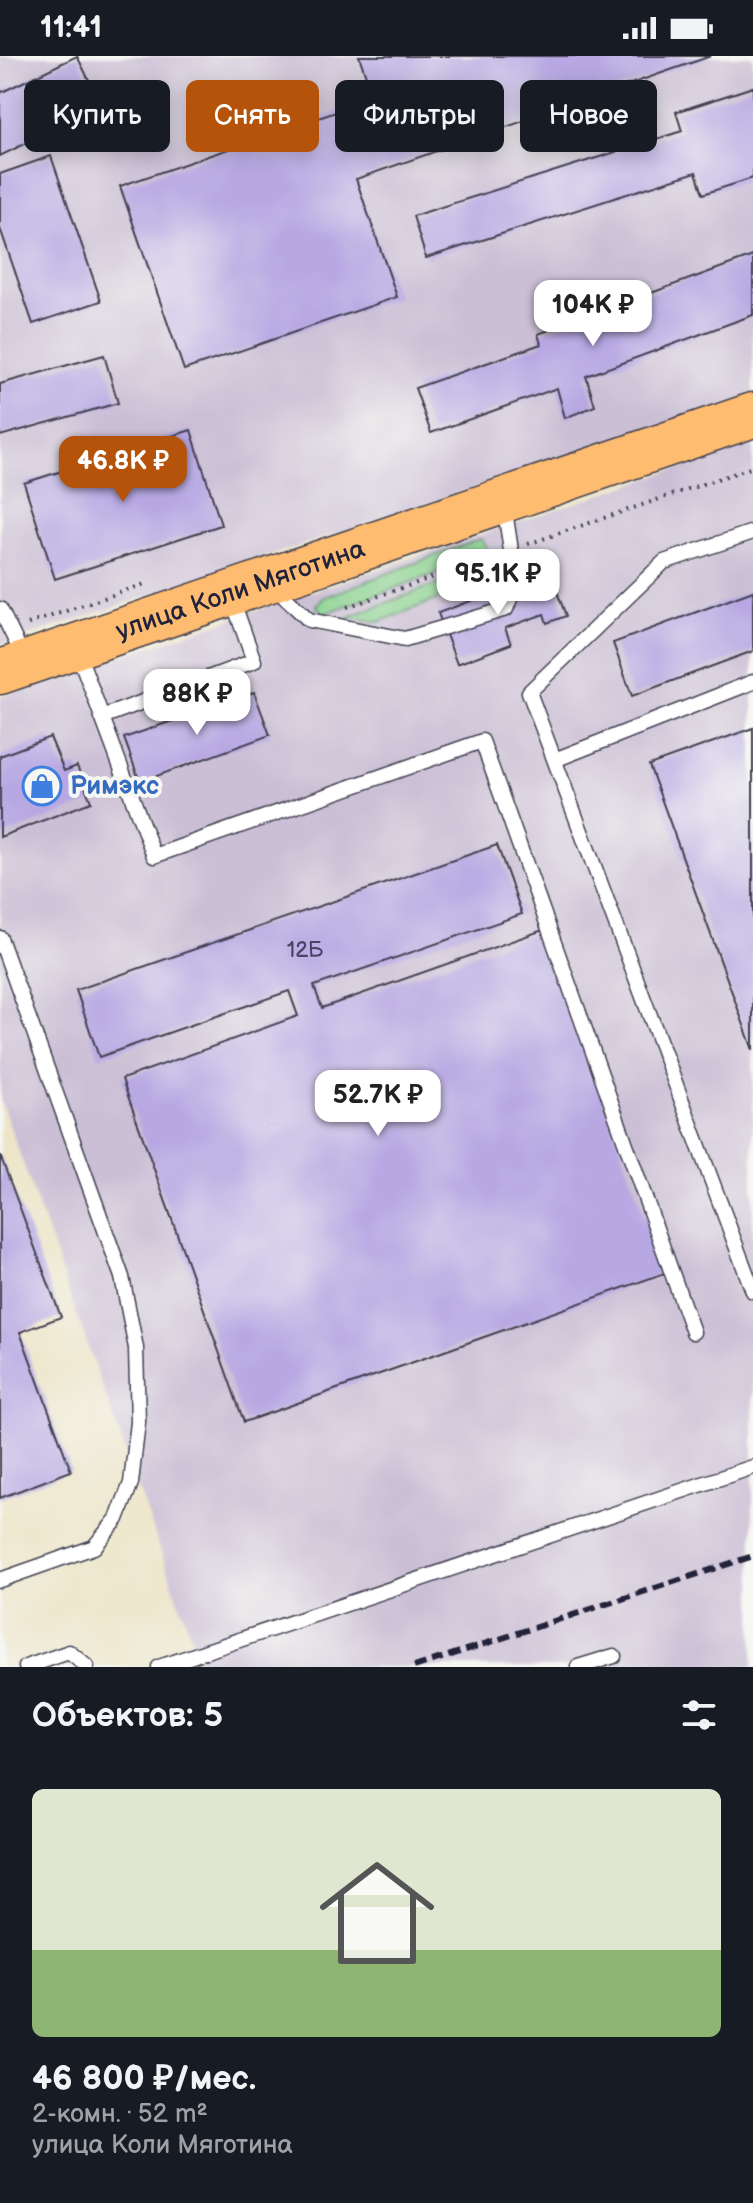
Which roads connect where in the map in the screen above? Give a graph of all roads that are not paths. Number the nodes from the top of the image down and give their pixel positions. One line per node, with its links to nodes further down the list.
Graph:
1 (753, 415): 2 (main road, улица Коли Мяготина)
2 (503, 501): 4 (main road, улица Коли Мяготина); 4 (lane)
3 (753, 532): 10 (lane)
4 (249, 587): 6 (main road, улица Коли Мяготина); 9 (lane)
5 (0, 609): 7 (lane)
6 (75, 646): 7 (main road, улица Коли Мяготина); 9 (lane)
7 (13, 667)
8 (753, 682): 10 (lane)
9 (102, 717): 13 (lane)
10 (557, 759): 12 (lane)
11 (0, 938): 15 (lane)
12 (753, 1291)
13 (693, 1332)
14 (753, 1467): 19 (lane)
15 (0, 1580)
16 (614, 1656): 20 (lane)
17 (26, 1667): 18 (lane)
18 (87, 1667)
19 (159, 1667)
20 (578, 1667)

